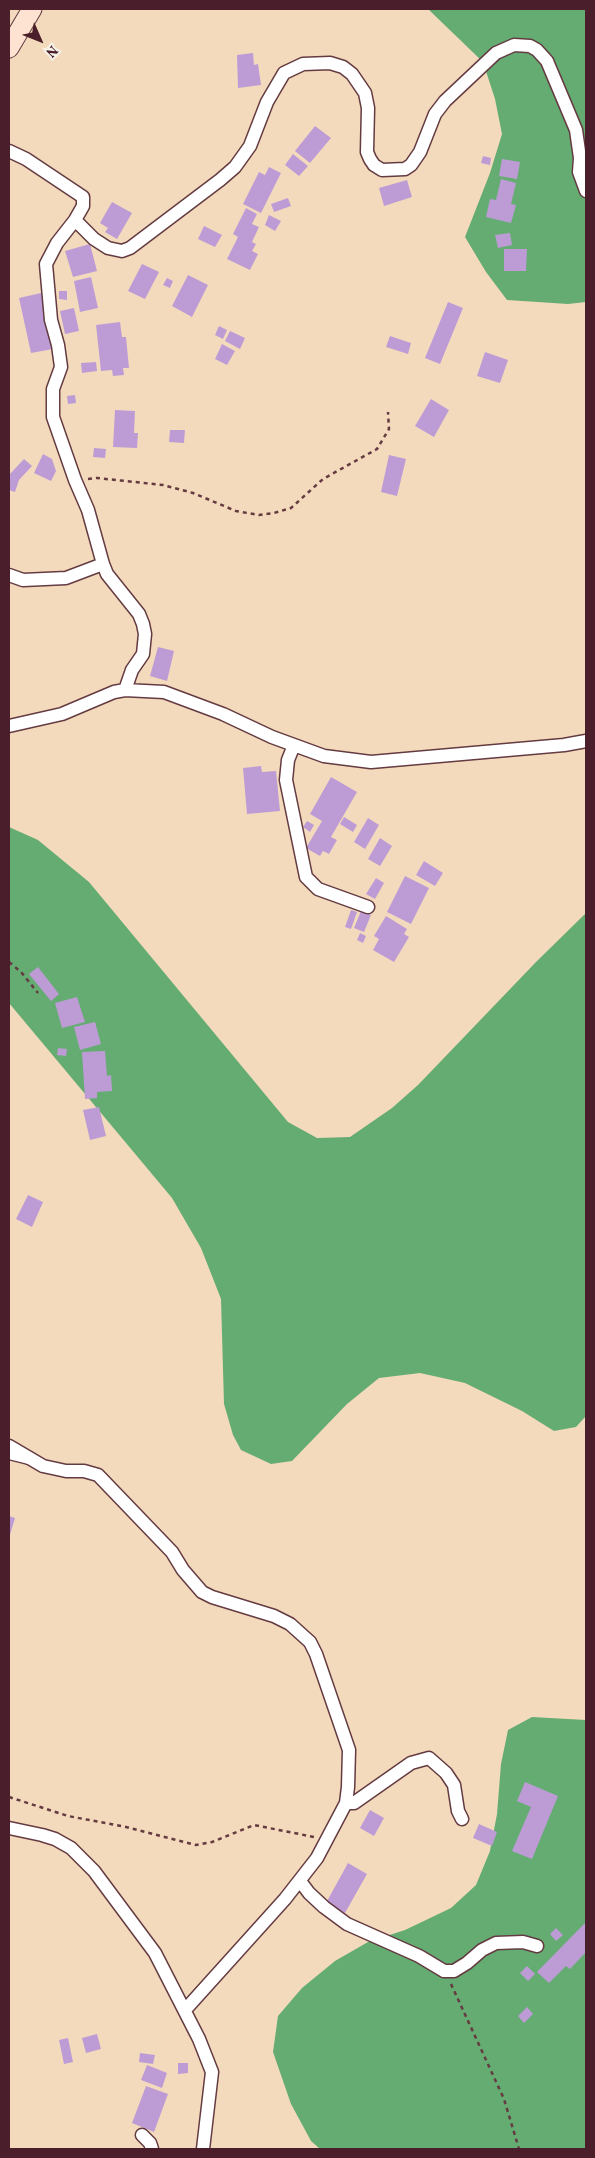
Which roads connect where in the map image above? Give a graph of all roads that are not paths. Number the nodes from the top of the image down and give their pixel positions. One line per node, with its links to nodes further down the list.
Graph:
1 (32, 9): 2 (street)
2 (9, 48)
3 (9, 151): 5 (street)
4 (586, 191): 5 (street)
5 (75, 220): 6 (street)
6 (103, 564): 7 (street); 8 (street)
7 (9, 575)
8 (125, 690): 9 (street); 11 (street)
9 (9, 726)
10 (586, 741): 11 (street)
11 (294, 745): 12 (street)
12 (368, 907)
13 (9, 1446): 15 (street)
14 (9, 1456): 15 (lane)
15 (33, 1460): 16 (street)
16 (346, 1803): 17 (street); 19 (street)
17 (462, 1819)
18 (9, 1828): 21 (street)
19 (300, 1880): 20 (street); 21 (street)
20 (537, 1946)
21 (185, 2010): 24 (street)
22 (142, 2135): 23 (street)
23 (152, 2149)
24 (203, 2149)

